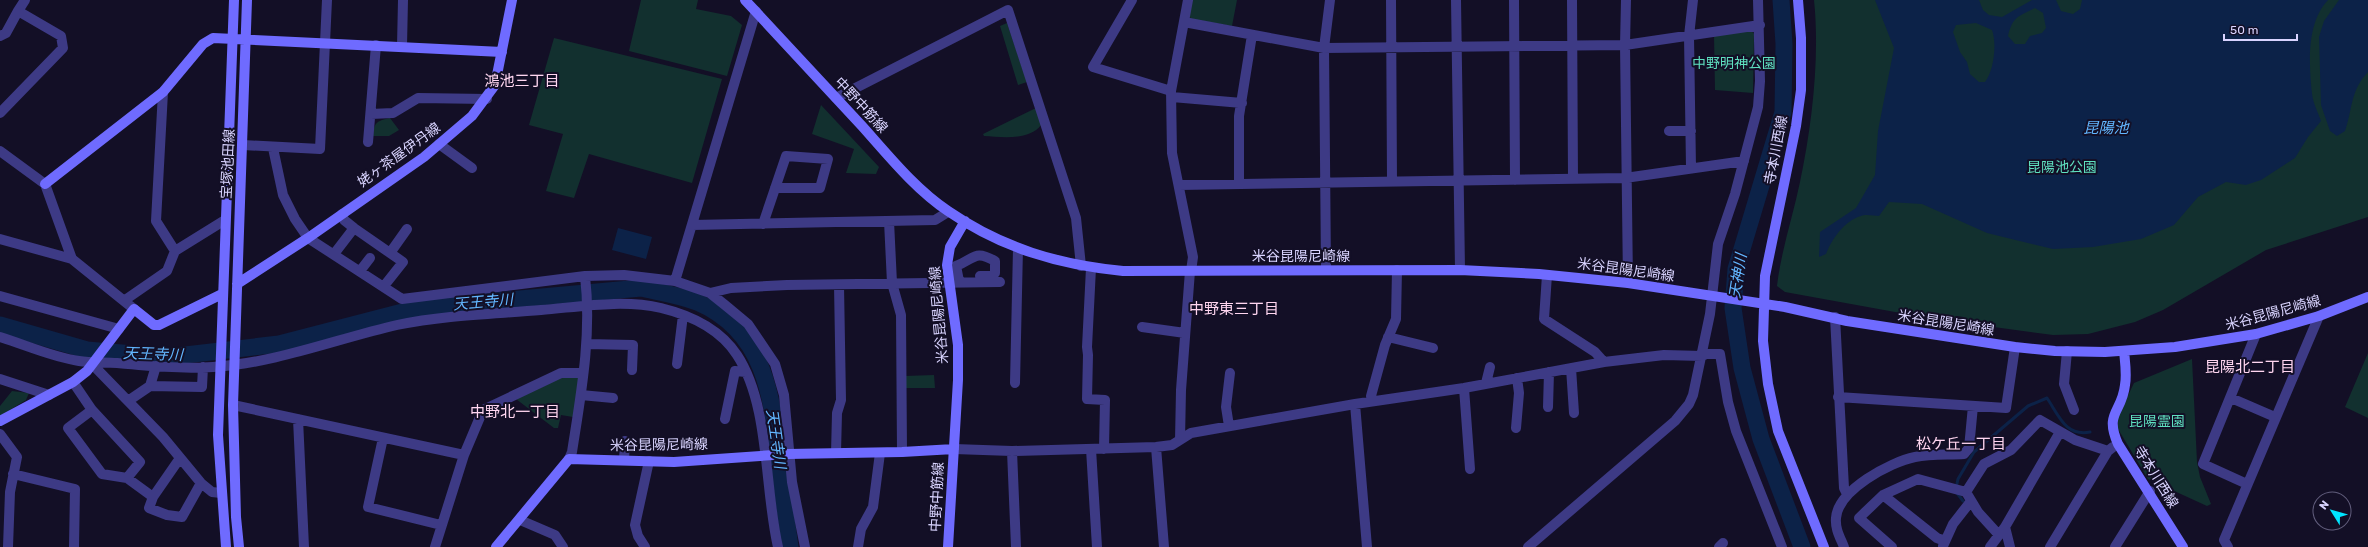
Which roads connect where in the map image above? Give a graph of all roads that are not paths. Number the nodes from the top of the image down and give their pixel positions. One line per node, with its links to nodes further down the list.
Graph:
1 (25, 0): 19 (street)
2 (234, 0): 26 (main road)
3 (247, 0): 27 (main road, 宝塚池田線)
4 (327, 0): 28 (street)
5 (404, 0): 31 (street)
6 (512, 0): 37 (main road, 姥ヶ茶屋伊丹線)
7 (745, 0): 20 (main road, 中野中筋線)
8 (1132, 0): 39 (street)
9 (1188, 0): 21 (street)
10 (1330, 0): 35 (street)
11 (1391, 0): 36 (street)
12 (1456, 0): 34 (street)
13 (1514, 0): 32 (street)
14 (1572, 0): 33 (street)
15 (1626, 0): 30 (street)
16 (1692, 0): 25 (street)
17 (1758, 0): 22 (street)
18 (1798, 0): 105 (main road, 寺本川西線)
19 (18, 11): 24 (street); 43 (street)
20 (756, 11): 40 (main road, 中野中筋線); 71 (street)
21 (1184, 22): 23 (street); 39 (street)
22 (1760, 25): 25 (street); 52 (street)
23 (1252, 35): 35 (street); 42 (street)
24 (0, 36)
25 (1689, 36): 30 (street); 46 (street)
26 (232, 39): 27 (main road); 38 (main road); 67 (main road)
27 (247, 39): 28 (main road); 49 (main road, 宝塚池田線)
28 (326, 44): 29 (main road); 50 (street)
29 (376, 45): 31 (main road); 44 (street)
30 (1625, 45): 33 (street); 55 (street)
31 (402, 46): 37 (main road)
32 (1514, 46): 33 (street); 34 (street); 57 (street)
33 (1573, 46): 56 (street)
34 (1456, 47): 36 (street); 59 (street)
35 (1324, 48): 36 (street); 60 (street)
36 (1391, 48): 58 (street)
37 (502, 52): 41 (main road, 姥ヶ茶屋伊丹線)
38 (163, 92): 62 (main road); 77 (street)
39 (1172, 94): 42 (street); 63 (street)
40 (836, 98): 65 (main road, 中野中筋線); 82 (street)
41 (486, 99): 44 (street); 48 (main road, 姥ヶ茶屋伊丹線)
42 (1242, 103): 61 (street)
43 (0, 113)
44 (372, 114): 47 (street)
45 (1669, 131): 46 (street)
46 (1691, 131): 54 (street)
47 (368, 142)
48 (439, 144): 53 (street); 66 (main road, 姥ヶ茶屋伊丹線)
49 (243, 145): 50 (street); 95 (main road, 宝塚池田線)
50 (273, 148): 74 (street)
51 (0, 151): 62 (street)
52 (1744, 161): 54 (street); 101 (street)
53 (465, 166)
54 (1691, 168): 55 (street)
55 (1625, 178): 56 (street); 94 (street)
56 (1573, 179): 57 (street)
57 (1515, 180): 59 (street)
58 (1392, 181): 59 (street); 60 (street)
59 (1458, 181): 85 (street)
60 (1324, 182): 61 (street); 83 (street)
61 (1239, 183): 63 (street)
62 (45, 184): 81 (street)
63 (1179, 185): 87 (street)
64 (775, 188): 64 (street); 70 (street)
65 (948, 212): 68 (main road, 中野中筋線); 69 (street)
66 (342, 214): 72 (street); 74 (main road, 姥ヶ茶屋伊丹線)
67 (225, 220): 77 (street); 98 (main road)
68 (964, 220): 76 (main road, 米谷昆陽尼崎線); 90 (main road, 米谷昆陽尼崎線)
69 (889, 221): 70 (street); 93 (street)
70 (763, 224): 71 (street)
71 (692, 225): 91 (street)
72 (354, 228): 78 (street); 79 (street)
73 (407, 230): 78 (street)
74 (308, 238): 79 (street); 95 (main road, 姥ヶ茶屋伊丹線)
75 (0, 239): 81 (street)
76 (1018, 248): 82 (main road, 米谷昆陽尼崎線); 139 (street)
77 (175, 251): 103 (street)
78 (390, 253): 97 (street)
79 (334, 254): 86 (street)
80 (370, 258): 86 (street)
81 (72, 259): 103 (street)
82 (1086, 267): 87 (main road, 米谷昆陽尼崎線); 172 (street)
83 (1326, 269): 84 (main road, 米谷昆陽尼崎線); 87 (main road, 米谷昆陽尼崎線)
84 (1396, 270): 85 (main road, 米谷昆陽尼崎線); 115 (street)
85 (1460, 270): 88 (main road, 米谷昆陽尼崎線)
86 (360, 271): 97 (street)
87 (1191, 271): 112 (street)
88 (1548, 275): 94 (main road, 米谷昆陽尼崎線); 123 (street)
89 (586, 278): 91 (street); 97 (street); 104 (street)
90 (955, 280): 92 (street); 93 (street); 170 (main road, 米谷昆陽尼崎線)
91 (675, 281): 99 (street)
92 (1000, 282)
93 (892, 283): 96 (street); 175 (street)
94 (1628, 283): 101 (main road, 米谷昆陽尼崎線)
95 (237, 284): 124 (main road, 宝塚池田線)
96 (839, 285): 99 (street); 176 (street)
97 (384, 286)
98 (222, 294): 106 (main road); 126 (main road)
99 (710, 294): 178 (street)
100 (0, 296): 111 (street)
101 (1715, 297): 105 (main road, 米谷昆陽尼崎線); 121 (street)
102 (2368, 297): 108 (main road, 米谷昆陽尼崎線)
103 (124, 300): 106 (street)
104 (588, 304): 107 (street); 116 (street); 124 (street)
105 (1765, 304): 109 (main road, 米谷昆陽尼崎線); 220 (main road, 寺本川西線)
106 (134, 309): 111 (main road)
107 (683, 315): 125 (street); 132 (street)
108 (2319, 316): 113 (main road, 米谷昆陽尼崎線); 157 (street)
109 (1835, 317): 117 (main road, 米谷昆陽尼崎線); 145 (street)
110 (1142, 327): 112 (street)
111 (119, 329): 122 (main road)
112 (1185, 333): 166 (street)
113 (2256, 334): 120 (main road, 米谷昆陽尼崎線); 147 (street)
114 (0, 338): 122 (street)
115 (1388, 338): 118 (street); 149 (street)
116 (587, 344): 131 (street); 134 (street)
117 (2014, 347): 119 (main road, 米谷昆陽尼崎線); 152 (street)
118 (1433, 348)
119 (2067, 351): 120 (main road, 米谷昆陽尼崎線); 155 (street)
120 (2124, 351): 168 (main road, 寺本川西線)
121 (1702, 356): 123 (street); 218 (street); 219 (street)
122 (95, 361): 127 (street); 138 (main road); 148 (street)
123 (1604, 362): 130 (street)
124 (234, 363): 126 (street); 151 (main road, 宝塚池田線)
125 (677, 364)
126 (220, 365): 128 (street); 191 (main road)
127 (156, 366): 128 (street); 141 (street)
128 (203, 367): 141 (street)
129 (1490, 367): 140 (street)
130 (1571, 368): 133 (street); 156 (street)
131 (632, 370)
132 (746, 372): 159 (street); 180 (street)
133 (1549, 372): 136 (street); 153 (street)
134 (583, 373): 143 (street); 179 (street)
135 (1230, 373): 161 (street)
136 (1517, 378): 140 (street); 162 (street)
137 (0, 379): 144 (street)
138 (73, 382): 144 (main road); 154 (street)
139 (1015, 383)
140 (1486, 384): 142 (street)
141 (150, 386): 148 (street)
142 (1464, 388): 149 (street); 185 (street)
143 (581, 394): 146 (street); 182 (street)
144 (49, 395): 160 (main road)
145 (1838, 397): 152 (street); 192 (street)
146 (614, 398)
147 (2231, 398): 157 (street); 189 (street)
148 (128, 401): 181 (street)
149 (1372, 401): 150 (street)
150 (1355, 404): 161 (street); 217 (street)
151 (233, 405): 158 (street); 204 (main road, 宝塚池田線)
152 (1973, 406): 192 (street)
153 (1548, 407)
154 (92, 410): 187 (street); 187 (street)
155 (2074, 410)
156 (1574, 413)
157 (2275, 416): 189 (street)
158 (298, 418): 165 (street); 205 (street)
159 (725, 419)
160 (0, 421)
161 (1229, 426): 166 (street)
162 (1516, 428)
163 (2060, 432): 174 (street); 194 (street); 198 (street)
164 (0, 434): 186 (street)
165 (383, 438): 179 (street); 197 (street)
166 (1180, 440): 169 (street)
167 (625, 441): 183 (street)
168 (2118, 444): 174 (street); 190 (main road, 寺本川西線)
169 (1156, 447): 172 (street); 216 (street)
170 (954, 449): 173 (street); 175 (main road, 米谷昆陽尼崎線); 213 (main road, 中野中筋線)
171 (1091, 449): 172 (street); 173 (street); 215 (street)
172 (1104, 449)
173 (1012, 450): 214 (street)
174 (2108, 451): 225 (street)
175 (902, 452): 177 (main road, 米谷昆陽尼崎線)
176 (836, 453): 177 (main road, 米谷昆陽尼崎線); 178 (main road, 米谷昆陽尼崎線)
177 (880, 453): 212 (street)
178 (789, 454): 180 (main road, 米谷昆陽尼崎線); 211 (street)
179 (464, 455): 197 (street)
180 (766, 455): 184 (main road, 米谷昆陽尼崎線); 210 (street)
181 (180, 458): 188 (street); 195 (street)
182 (569, 459): 183 (main road, 米谷昆陽尼崎線); 196 (main road)
183 (624, 460): 184 (main road, 米谷昆陽尼崎線)
184 (649, 461): 209 (street)
185 (1470, 469)
186 (13, 474): 201 (street); 202 (street)
187 (128, 478): 195 (street)
188 (201, 483): 191 (street); 195 (street)
189 (2247, 484): 227 (street)
190 (2150, 491): 200 (main road, 寺本川西線); 226 (street)
191 (222, 493): 203 (main road)
192 (1847, 494): 221 (street)
193 (1884, 495): 194 (street); 199 (street); 222 (street)
194 (1969, 496): 198 (street); 199 (street)
195 (154, 497)
196 (520, 520): 207 (main road); 208 (street)
197 (441, 525): 206 (street)
198 (2001, 530): 223 (street); 224 (street)
199 (1944, 544)
200 (2181, 546)
201 (8, 547)
202 (74, 547)
203 (226, 547)
204 (240, 547)
205 (304, 547)
206 (435, 547)
207 (496, 547)
208 (563, 547)
209 (645, 547)
210 (778, 547)
211 (805, 547)
212 (858, 547)
213 (948, 547)
214 (1016, 547)
215 (1097, 547)
216 (1164, 547)
217 (1367, 547)
218 (1528, 547)
219 (1782, 547)
220 (1824, 547)
221 (1844, 547)
222 (1892, 547)
223 (1990, 547)
224 (2010, 547)
225 (2050, 547)
226 (2115, 547)
227 (2228, 547)

